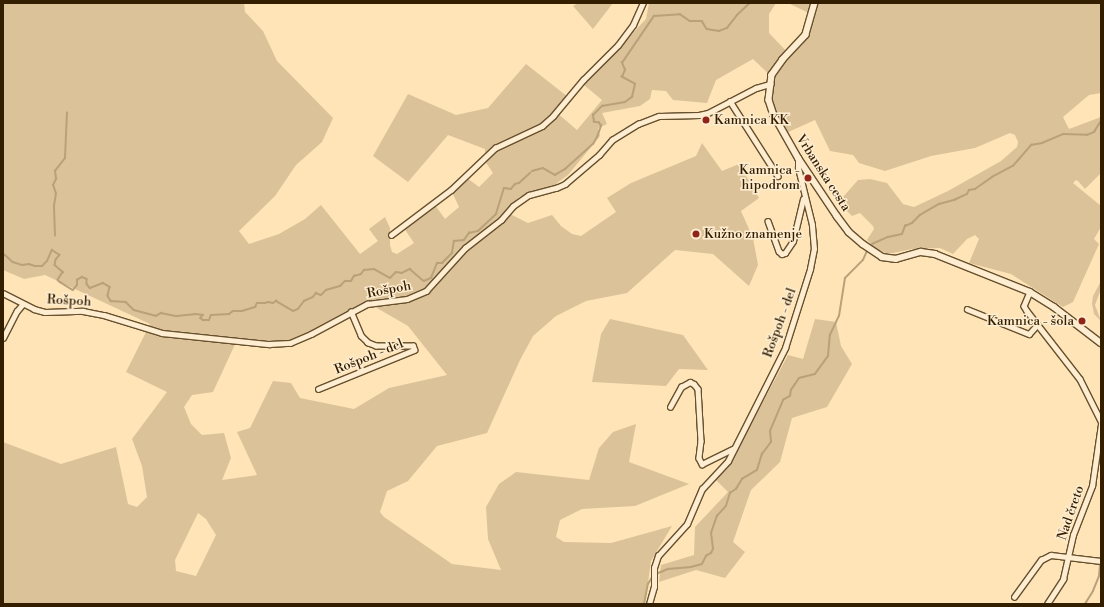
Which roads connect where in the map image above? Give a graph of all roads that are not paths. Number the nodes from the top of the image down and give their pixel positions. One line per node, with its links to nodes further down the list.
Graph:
1 (643, 3): 9 (street)
2 (815, 3): 3 (street, Vrbanska cesta)
3 (770, 84): 4 (street, Rošpoh); 5 (street, Vrbanska cesta)
4 (730, 101): 6 (street); 14 (street, Rošpoh)
5 (798, 158): 7 (street, Rošpoh - del); 10 (street, Vrbanska cesta)
6 (778, 176)
7 (804, 197): 8 (street, Rošpoh - del); 22 (street, Rošpoh - del)
8 (768, 221)
9 (391, 235)
10 (1030, 292): 15 (street); 17 (street)
11 (3, 293): 12 (street, Rošpoh)
12 (22, 305): 14 (street, Rošpoh); 16 (street)
13 (967, 309): 15 (street)
14 (351, 312): 18 (street, Rošpoh - del)
15 (1037, 325): 20 (street)
16 (3, 338)
17 (1101, 343)
18 (318, 389)
19 (670, 407): 22 (street)
20 (1101, 421)
21 (1101, 424): 23 (street, Nad čreto)
22 (733, 449): 26 (street, Rošpoh - del)
23 (1069, 558): 24 (street); 25 (street); 27 (street, Nad čreto)
24 (1101, 561)
25 (1014, 597)
26 (649, 604)
27 (1048, 604)

